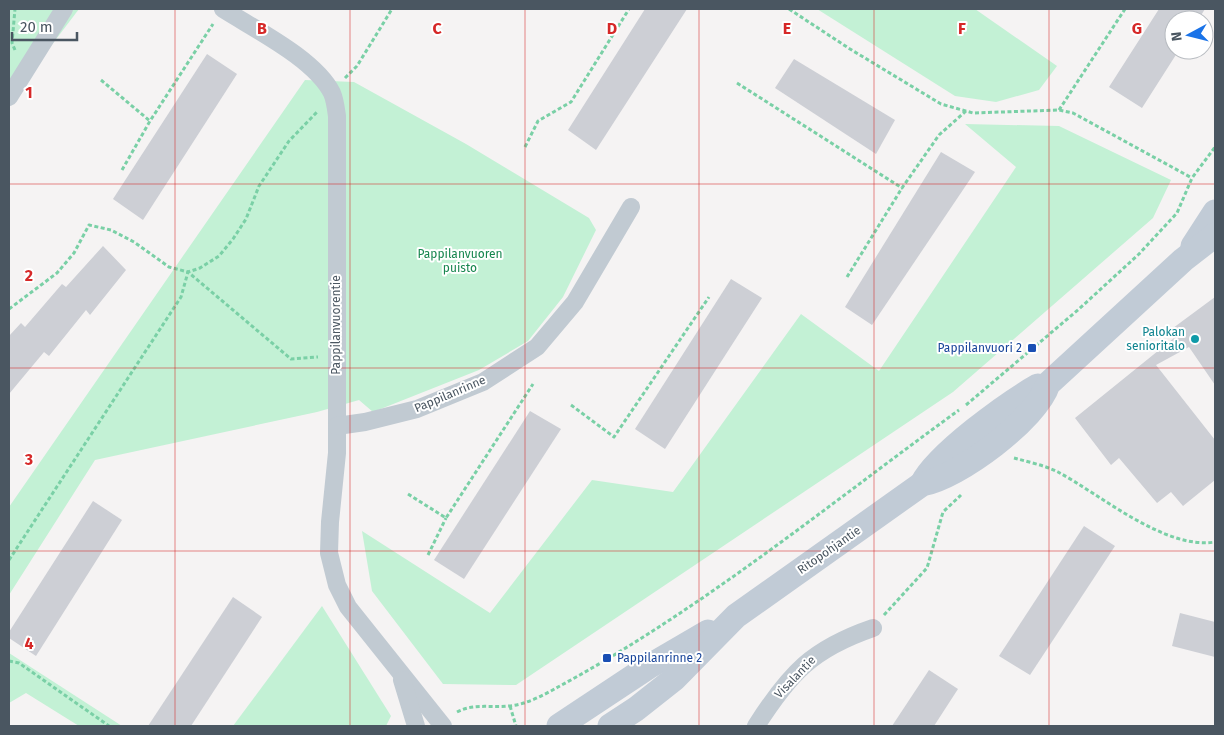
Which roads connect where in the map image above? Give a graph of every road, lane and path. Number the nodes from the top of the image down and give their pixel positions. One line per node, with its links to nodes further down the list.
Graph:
1 (16, 9): 9 (path)
2 (64, 9): 9 (street)
3 (392, 9): 8 (path)
4 (629, 9): 17 (path)
5 (789, 9): 15 (path)
6 (1125, 9): 14 (path)
7 (221, 13): 12 (street, Pappilanvuorentie); 16 (path)
8 (357, 66)
9 (25, 71): 13 (street)
10 (101, 80): 16 (path)
11 (737, 83): 21 (path)
12 (333, 94): 26 (path); 30 (street, Pappilanvuorentie)
13 (9, 97)
14 (1059, 110): 15 (path); 20 (path)
15 (966, 111): 21 (path)
16 (150, 121): 19 (path)
17 (525, 147)
18 (1215, 148): 20 (path)
19 (122, 170)
20 (1192, 178): 33 (path)
21 (902, 188): 27 (path)
22 (631, 208): 34 (street, Pappilanrinne)
23 (1215, 212): 25 (main road, Ritopohjantie)
24 (1215, 235): 25 (main road, Ritopohjantie)
25 (1184, 260): 35 (main road, Ritopohjantie)
26 (188, 272): 29 (path); 30 (path); 41 (path)
27 (847, 278)
28 (709, 297): 32 (path)
29 (9, 309)
30 (336, 357): 34 (street, Pappilanvuorentie)
31 (533, 384): 38 (path)
32 (572, 405)
33 (964, 406): 35 (path); 46 (path)
34 (337, 426): 45 (street, Pappilanvuorentie)
35 (987, 437): 39 (path); 42 (main road, Ritopohjantie)
36 (963, 493): 43 (path)
37 (408, 494): 38 (path)
38 (446, 518): 40 (path)
39 (1215, 542)
40 (428, 555)
41 (9, 560)
42 (736, 616): 51 (main road, Ritopohjantie); 52 (main road, Ritopohjantie)
43 (873, 628): 53 (street, Visalantie)
44 (9, 661): 48 (path)
45 (400, 675): 47 (street, Pappilanvuorentie); 49 (street, Pappilanvuorentie)
46 (510, 706): 47 (path); 50 (path)
47 (447, 721)
48 (109, 726)
49 (416, 726)
50 (516, 726)
51 (559, 726)
52 (610, 726)
53 (756, 726)

